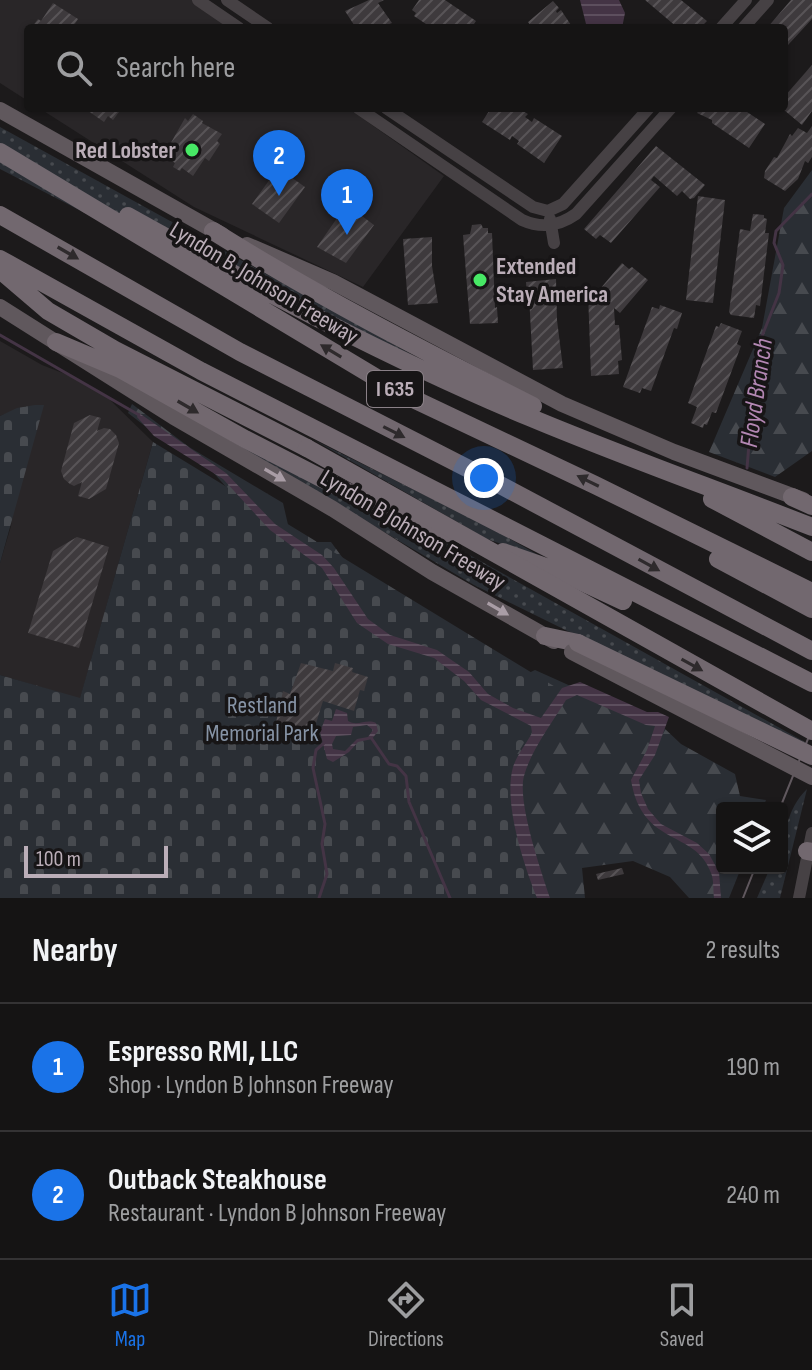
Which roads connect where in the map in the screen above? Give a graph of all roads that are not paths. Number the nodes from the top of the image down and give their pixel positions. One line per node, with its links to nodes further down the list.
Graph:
1 (198, 0): 5 (street)
2 (227, 0): 6 (street)
3 (746, 0): 7 (street)
4 (768, 0): 8 (street)
5 (233, 24)
6 (251, 24)
7 (725, 24)
8 (747, 24)
9 (0, 110): 19 (main road)
10 (368, 112): 18 (street)
11 (392, 112): 16 (street)
12 (645, 112): 16 (street)
13 (663, 112): 18 (street)
14 (0, 145): 27 (highway)
15 (0, 152): 29 (highway, Lyndon B. Johnson Freeway / I 635, one-way to 15)
16 (548, 211): 18 (street)
17 (0, 215): 32 (highway, one-way to 32)
18 (551, 226): 20 (street)
19 (213, 231): 25 (main road); 28 (highway)
20 (554, 243)
21 (0, 259): 33 (highway, Lyndon B Johnson Freeway)
22 (0, 270): 36 (highway, one-way to 36, bridge)
23 (0, 307): 24 (main road, Lyndon B Johnson Freeway)
24 (56, 342): 30 (main road, Lyndon B Johnson Freeway, one-way to 30); 33 (highway, one-way to 33)
25 (792, 497): 26 (highway)
26 (812, 504)
27 (812, 527)
28 (812, 552)
29 (809, 599)
30 (545, 636): 31 (highway)
31 (575, 648): 37 (highway, bridge); 38 (main road, bridge)
32 (812, 651)
33 (768, 666): 34 (highway); 35 (highway)
34 (812, 683)
35 (812, 691)
36 (812, 731)
37 (812, 756)
38 (812, 777)
39 (810, 845): 40 (street)
40 (799, 898)

